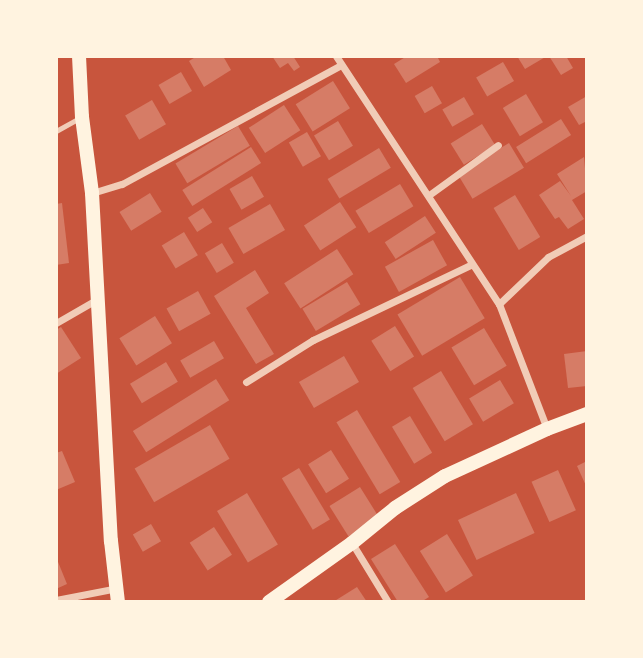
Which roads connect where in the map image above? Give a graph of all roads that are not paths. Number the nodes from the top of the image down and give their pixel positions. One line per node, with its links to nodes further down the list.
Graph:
1 (79, 56): 4 (main road)
2 (336, 56): 3 (street)
3 (341, 65): 7 (street); 8 (street)
4 (82, 117): 5 (lane); 7 (main road)
5 (56, 131)
6 (498, 145): 8 (street)
7 (92, 193): 11 (main road)
8 (429, 195): 10 (street)
9 (587, 236): 12 (street)
10 (472, 264): 12 (street); 14 (street)
11 (96, 300): 13 (street); 18 (main road)
12 (499, 304): 16 (street)
13 (56, 323)
14 (246, 382)
15 (587, 414): 16 (main road)
16 (547, 429): 17 (main road)
17 (352, 543): 20 (main road); 21 (street)
18 (117, 595): 19 (street)
19 (56, 600)
20 (269, 602)
21 (388, 602)

